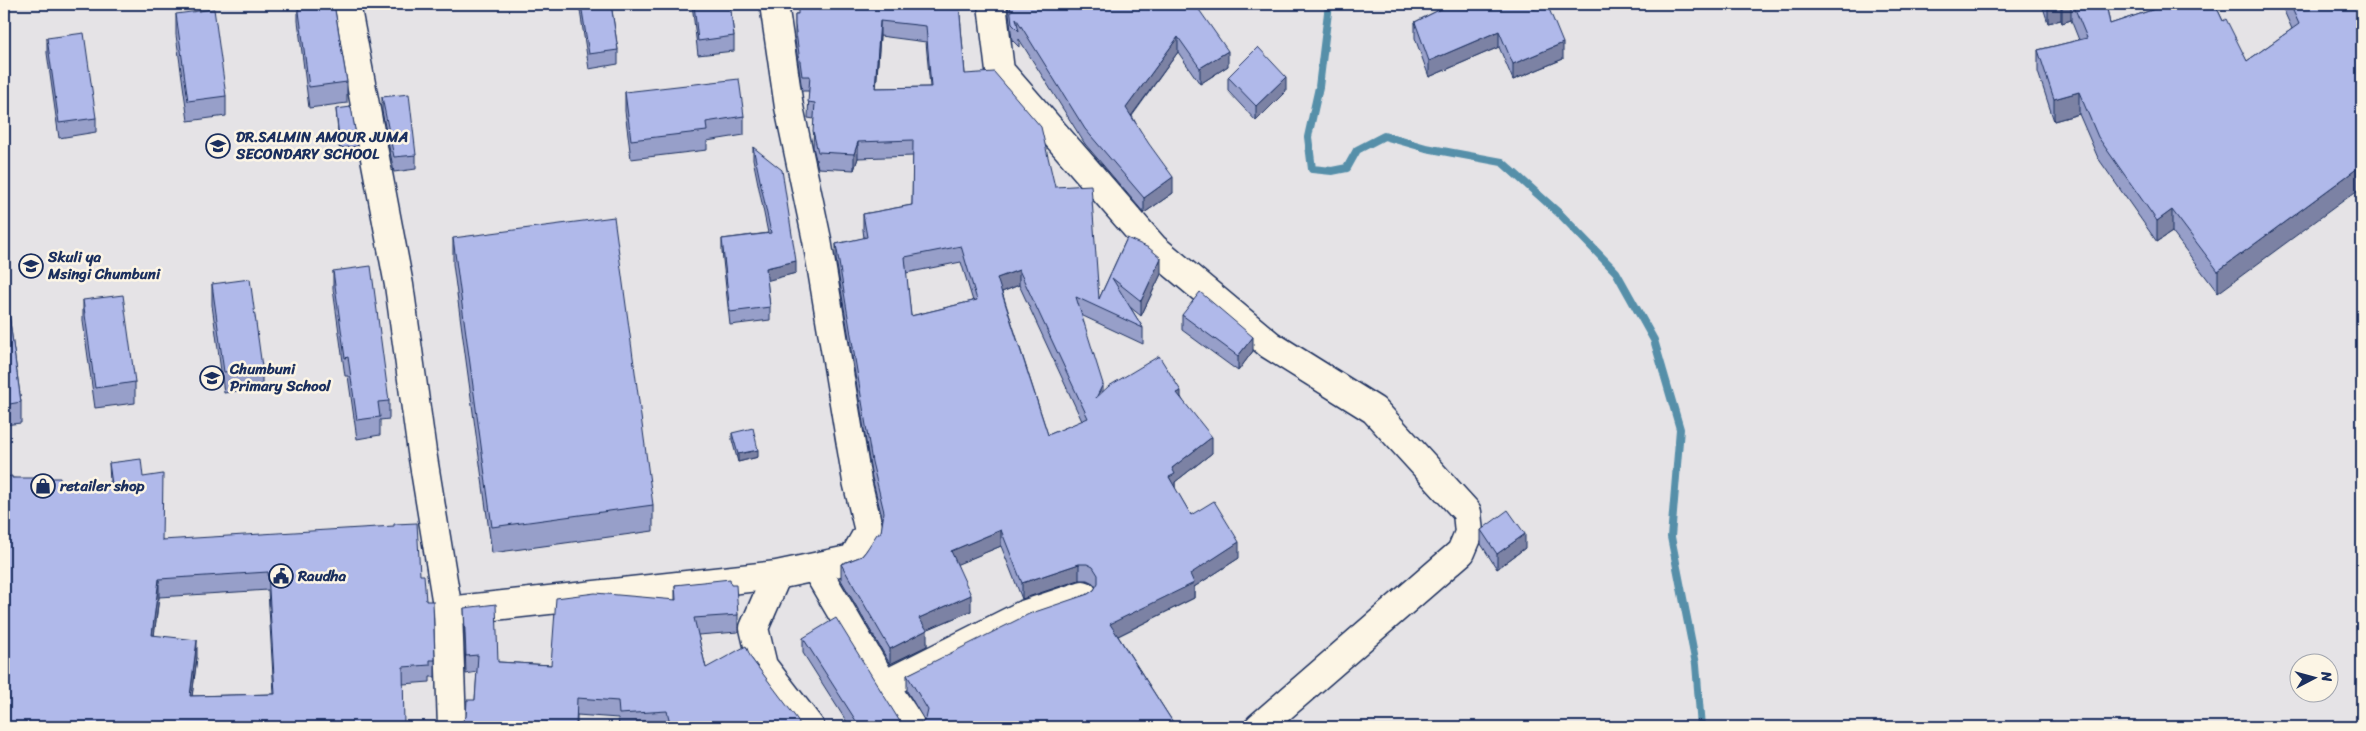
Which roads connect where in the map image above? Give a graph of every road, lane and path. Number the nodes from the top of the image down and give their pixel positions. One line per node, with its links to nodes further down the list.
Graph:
1 (346, 4): 7 (street)
2 (774, 4): 4 (street)
3 (992, 4): 12 (street)
4 (814, 567): 5 (street); 8 (street)
5 (777, 575): 7 (street); 10 (street)
6 (1083, 595): 8 (street)
7 (448, 611): 9 (street)
8 (884, 686): 11 (street)
9 (452, 727)
10 (810, 727)
11 (912, 727)
12 (1259, 727)

